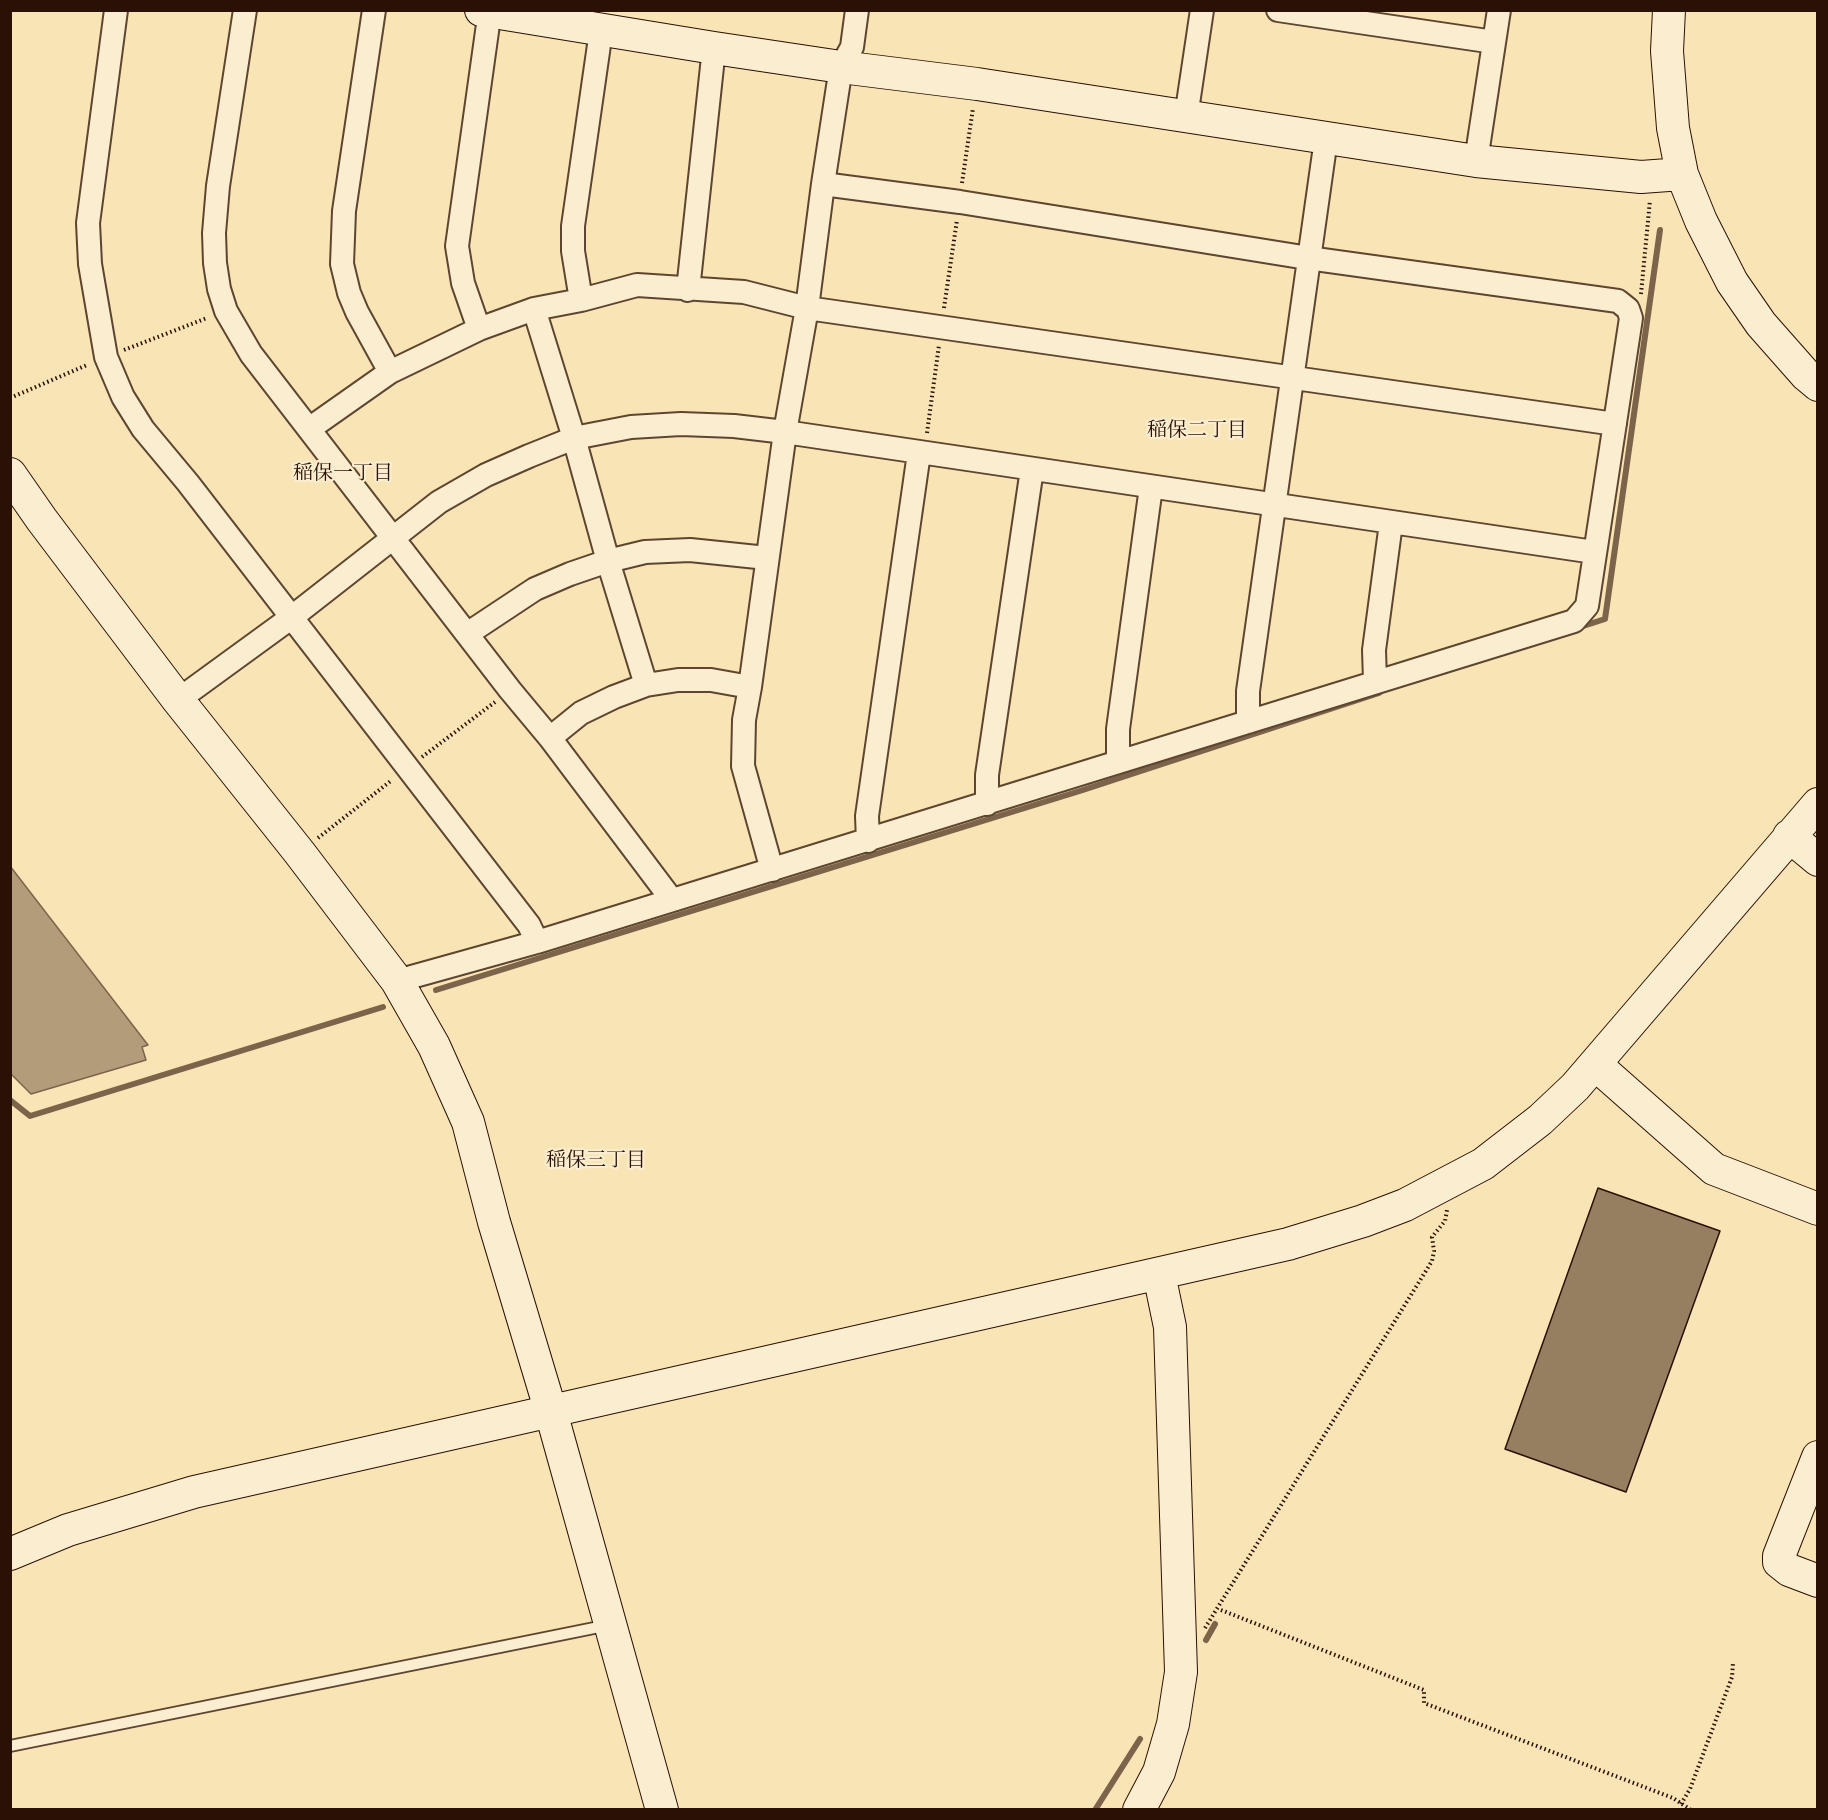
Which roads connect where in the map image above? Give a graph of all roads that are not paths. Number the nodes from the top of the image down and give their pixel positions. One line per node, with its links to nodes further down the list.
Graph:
1 (116, 10): 43 (street)
2 (245, 10): 30 (street)
3 (374, 10): 26 (street)
4 (857, 10): 14 (street)
5 (1202, 10): 15 (street)
6 (1278, 10): 10 (street)
7 (1499, 10): 12 (street)
8 (1669, 10): 18 (street)
9 (487, 11): 11 (street); 25 (street)
10 (1310, 13): 12 (street)
11 (601, 31): 13 (street); 22 (street)
12 (1494, 42): 17 (street)
13 (714, 48): 14 (street); 21 (street)
14 (841, 67): 15 (street); 19 (street)
15 (1186, 117): 16 (street)
16 (1326, 139): 17 (street); 20 (street)
17 (1476, 161): 18 (street)
18 (1682, 174): 28 (street)
19 (823, 184): 20 (street); 23 (street)
20 (1308, 258): 27 (street); 29 (street)
21 (688, 290): 22 (street); 23 (street)
22 (581, 300): 24 (street)
23 (807, 308): 27 (street); 31 (street)
24 (534, 309): 25 (street); 32 (street)
25 (479, 329): 26 (street)
26 (390, 372): 30 (street)
27 (1291, 378): 29 (street); 37 (street)
28 (1818, 385)
29 (1615, 424): 40 (street)
30 (309, 429): 39 (street)
31 (785, 432): 32 (street); 33 (street); 41 (street)
32 (574, 438): 39 (street); 42 (street)
33 (919, 453): 34 (street); 55 (street)
34 (1032, 469): 36 (street); 52 (street)
35 (10, 474): 48 (street)
36 (1151, 487): 37 (street); 51 (street)
37 (1273, 505): 38 (street); 49 (street)
38 (1391, 522): 40 (street); 45 (street)
39 (393, 539): 43 (street); 44 (street)
40 (1594, 552): 45 (street)
41 (766, 558): 42 (street); 47 (street)
42 (608, 561): 44 (street); 46 (street)
43 (292, 617): 48 (street); 59 (street)
44 (467, 634): 50 (street)
45 (1375, 681): 49 (street)
46 (646, 685): 47 (street); 50 (street)
47 (750, 687): 57 (street)
48 (178, 700): 60 (street)
49 (1248, 722): 51 (street)
50 (550, 738): 58 (street)
51 (1118, 761): 52 (street)
52 (987, 804): 55 (street)
53 (1818, 804): 54 (street)
54 (1789, 837): 56 (street); 61 (street)
55 (868, 841): 57 (street)
56 (1818, 860)
57 (772, 870): 58 (street)
58 (672, 900): 59 (street)
59 (537, 942): 60 (street)
60 (397, 981): 64 (street)
61 (1595, 1064): 62 (street); 63 (street)
62 (1818, 1209)
63 (1159, 1274): 64 (street); 71 (street)
64 (551, 1412): 66 (street); 68 (street)
65 (1818, 1457): 67 (street)
66 (10, 1554)
67 (1818, 1581)
68 (609, 1624): 69 (lane); 70 (street)
69 (10, 1746)
70 (662, 1809)
71 (1139, 1809)

